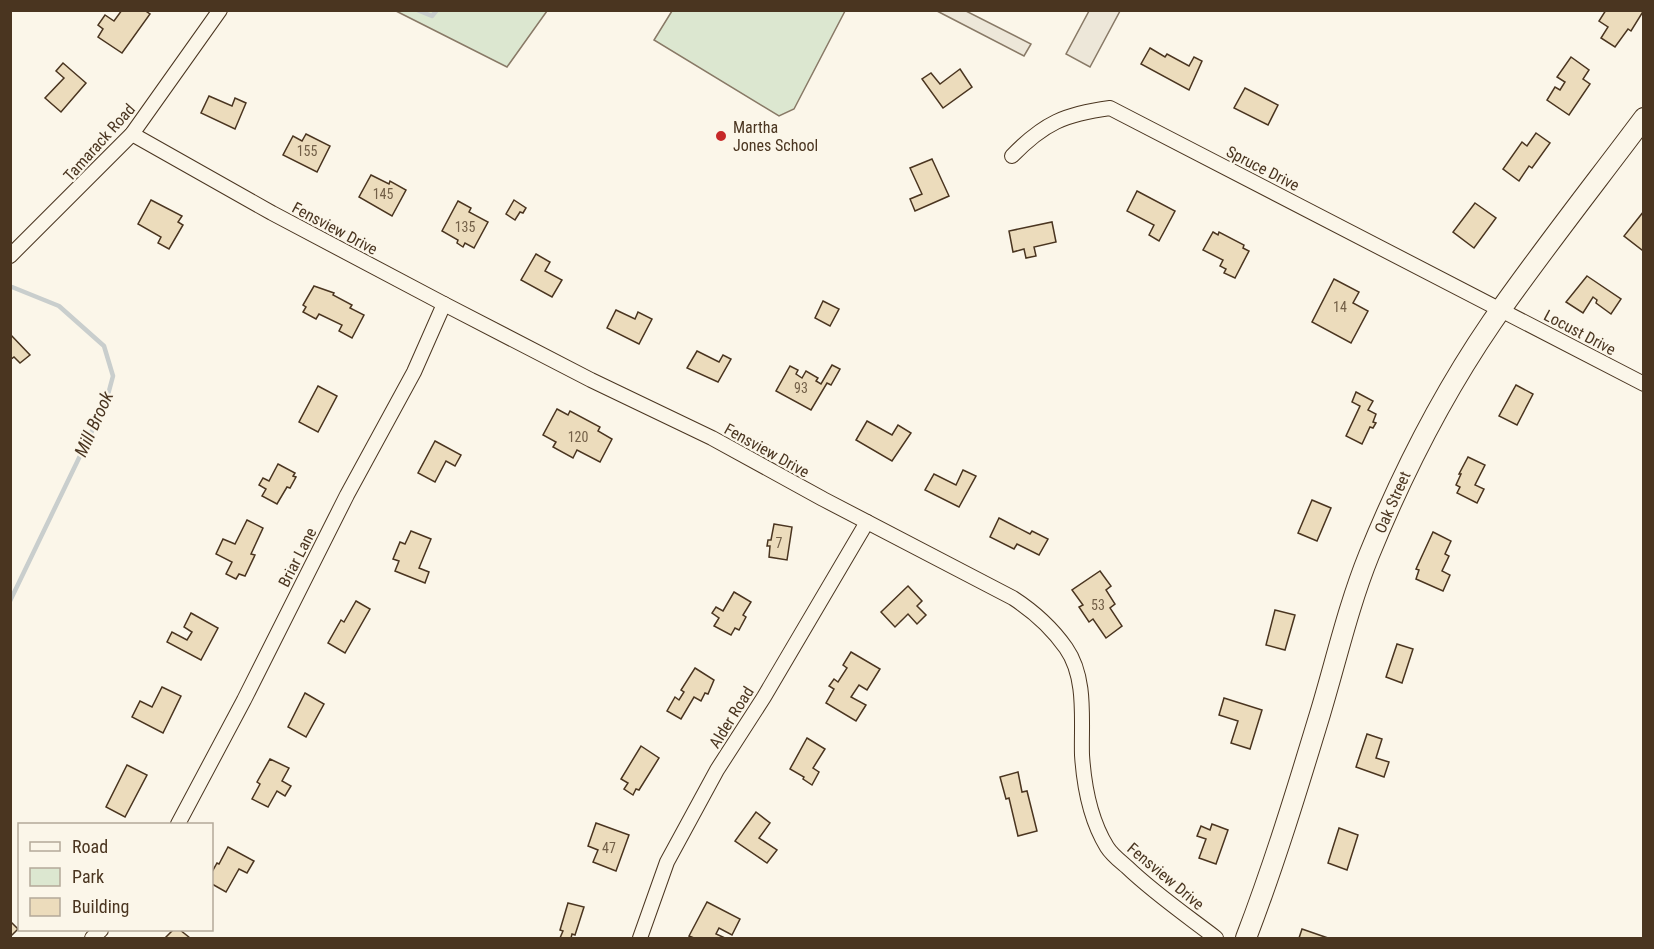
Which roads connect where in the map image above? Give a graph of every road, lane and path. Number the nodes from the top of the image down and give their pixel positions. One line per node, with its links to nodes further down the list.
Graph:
1 (220, 10): 3 (street, Tamarack Road)
2 (1644, 118): 7 (street, Oak Street)
3 (132, 134): 5 (street, Tamarack Road); 6 (street, Fensview Drive)
4 (1012, 156): 7 (street, Spruce Drive)
5 (10, 256)
6 (444, 304): 9 (street, Fensview Drive); 10 (street, Briar Lane)
7 (1501, 310): 8 (street, Locust Drive); 13 (street, Oak Street)
8 (1644, 384)
9 (867, 522): 11 (street, Alder Road); 12 (street, Fensview Drive)
10 (179, 823)
11 (640, 939)
12 (1216, 939)
13 (1246, 939)

